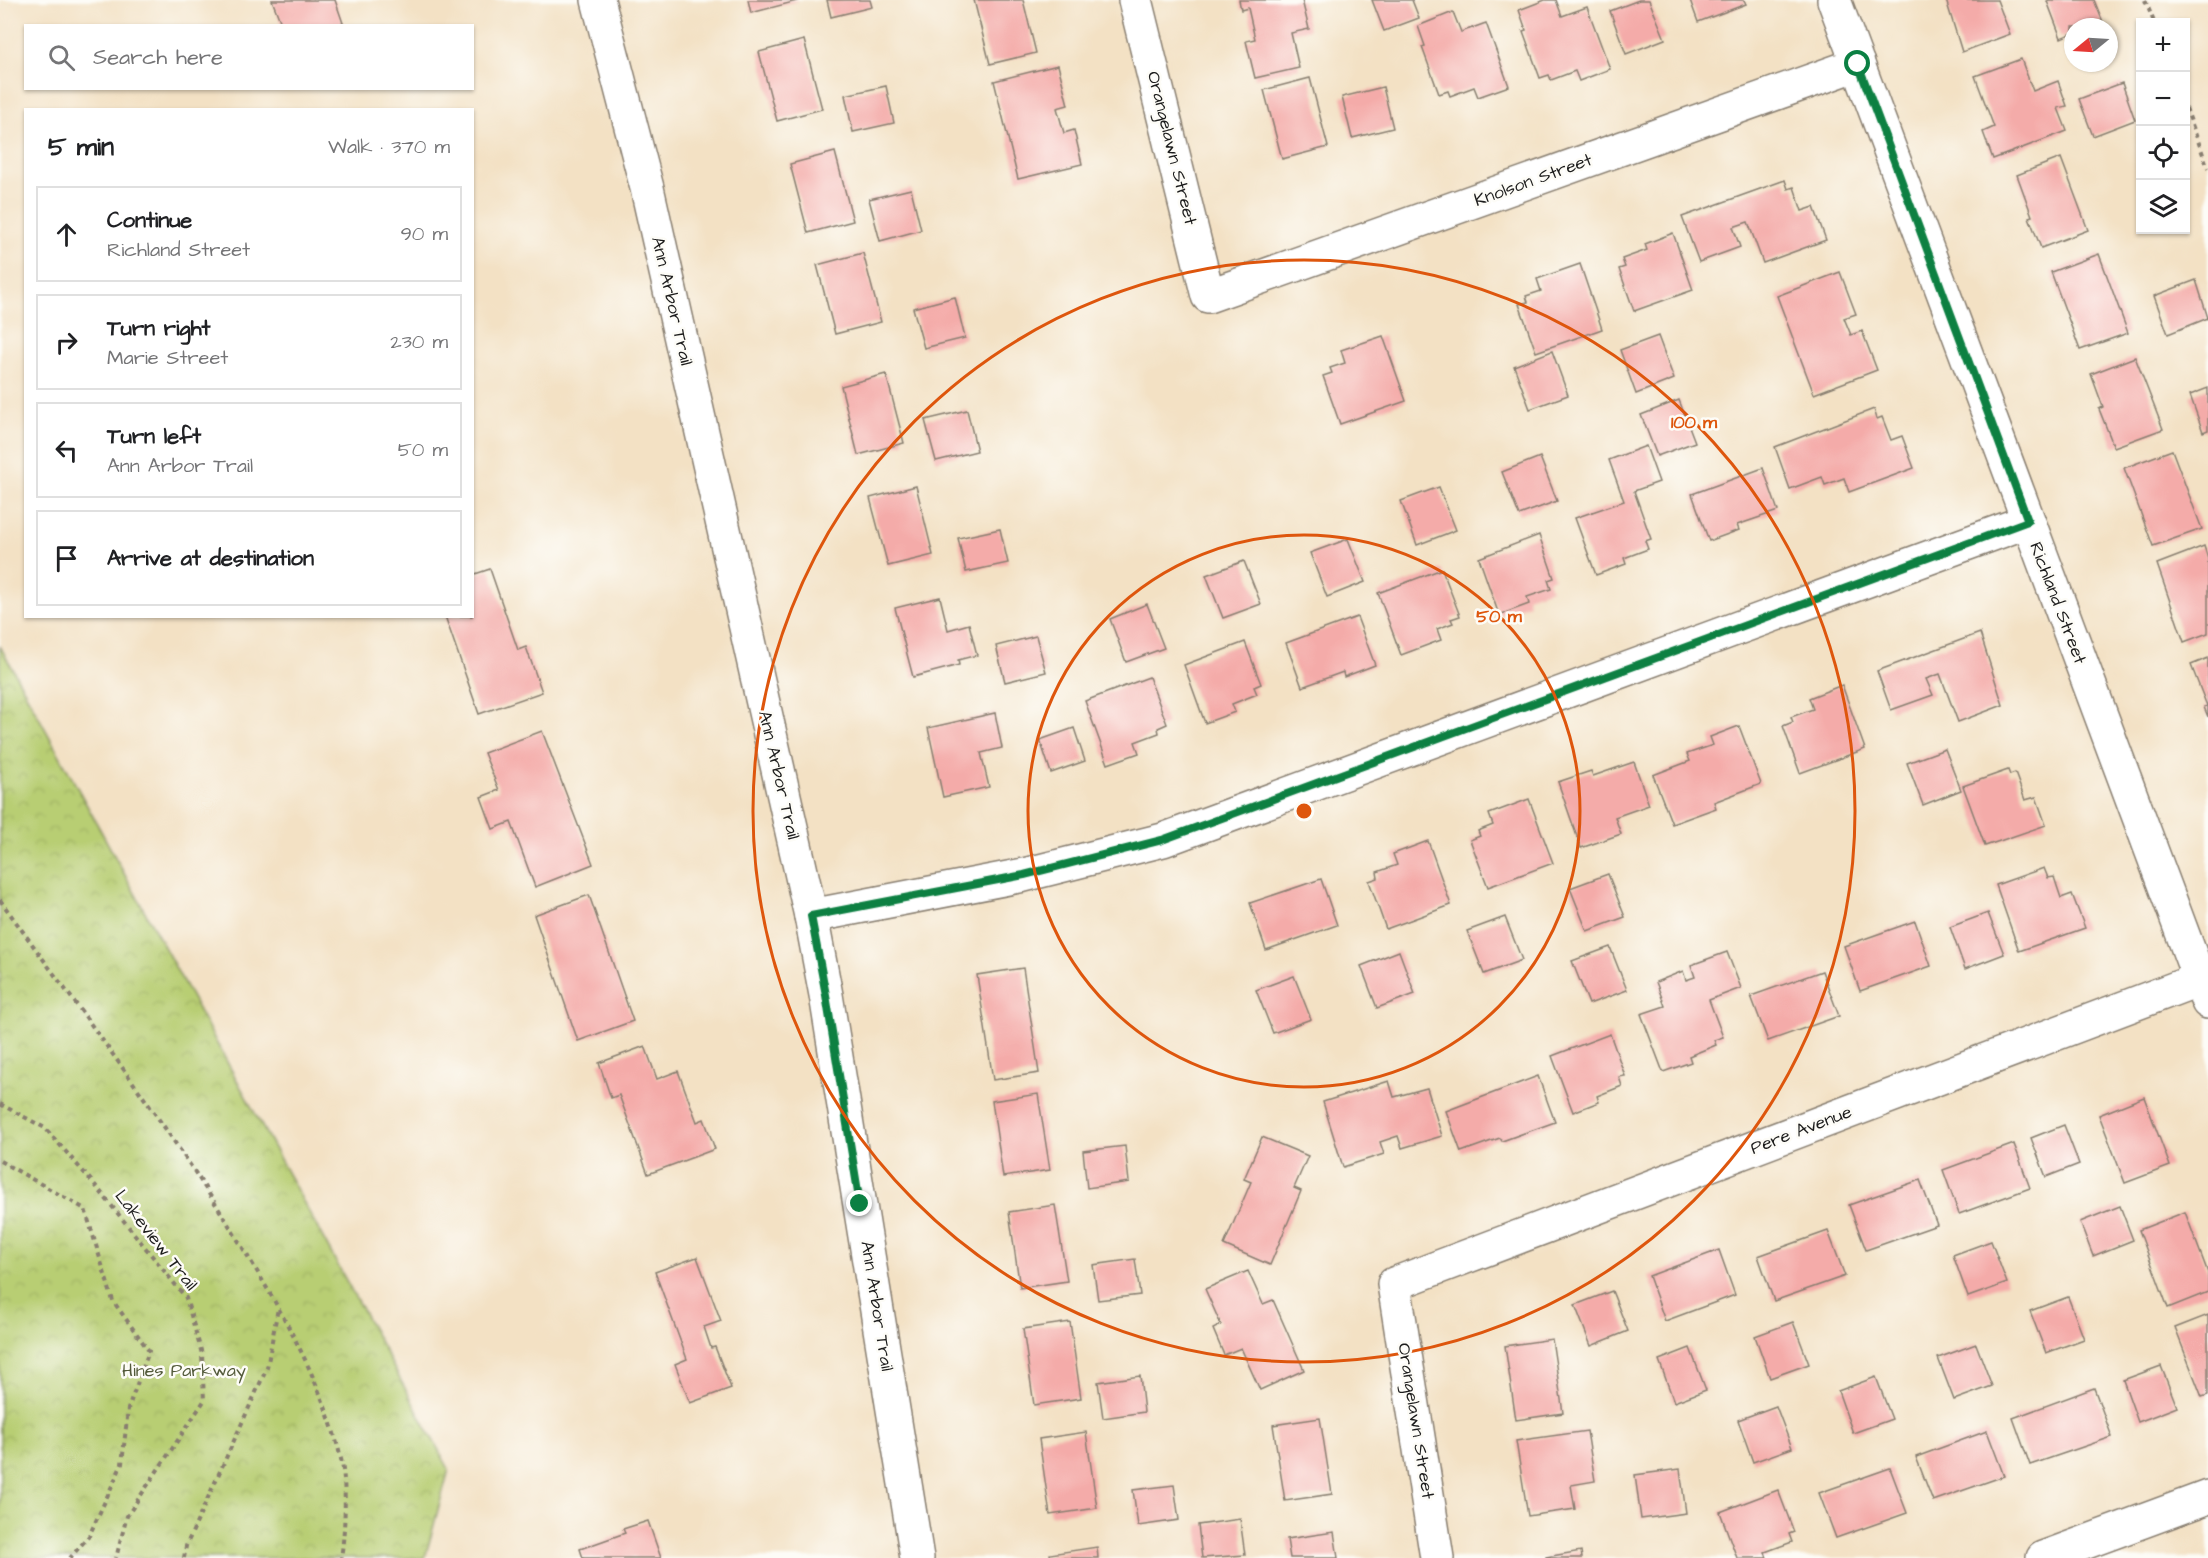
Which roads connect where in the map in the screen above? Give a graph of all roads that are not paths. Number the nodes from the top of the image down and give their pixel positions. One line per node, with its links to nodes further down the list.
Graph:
1 (598, 0): 7 (street, Ann Arbor Trail)
2 (1135, 0): 5 (street, Orangelawn Street)
3 (1834, 0): 4 (street, Richland Street)
4 (1858, 64): 5 (street, Knolson Street); 6 (street, Richland Street)
5 (1208, 296)
6 (2028, 521): 7 (street); 8 (street, Richland Street)
7 (811, 916): 11 (street, Ann Arbor Trail)
8 (2205, 986): 9 (street, Pere Avenue)
9 (1394, 1284): 12 (street, Orangelawn Street)
10 (2208, 1497): 13 (street)
11 (917, 1558)
12 (1437, 1558)
13 (2043, 1558)

